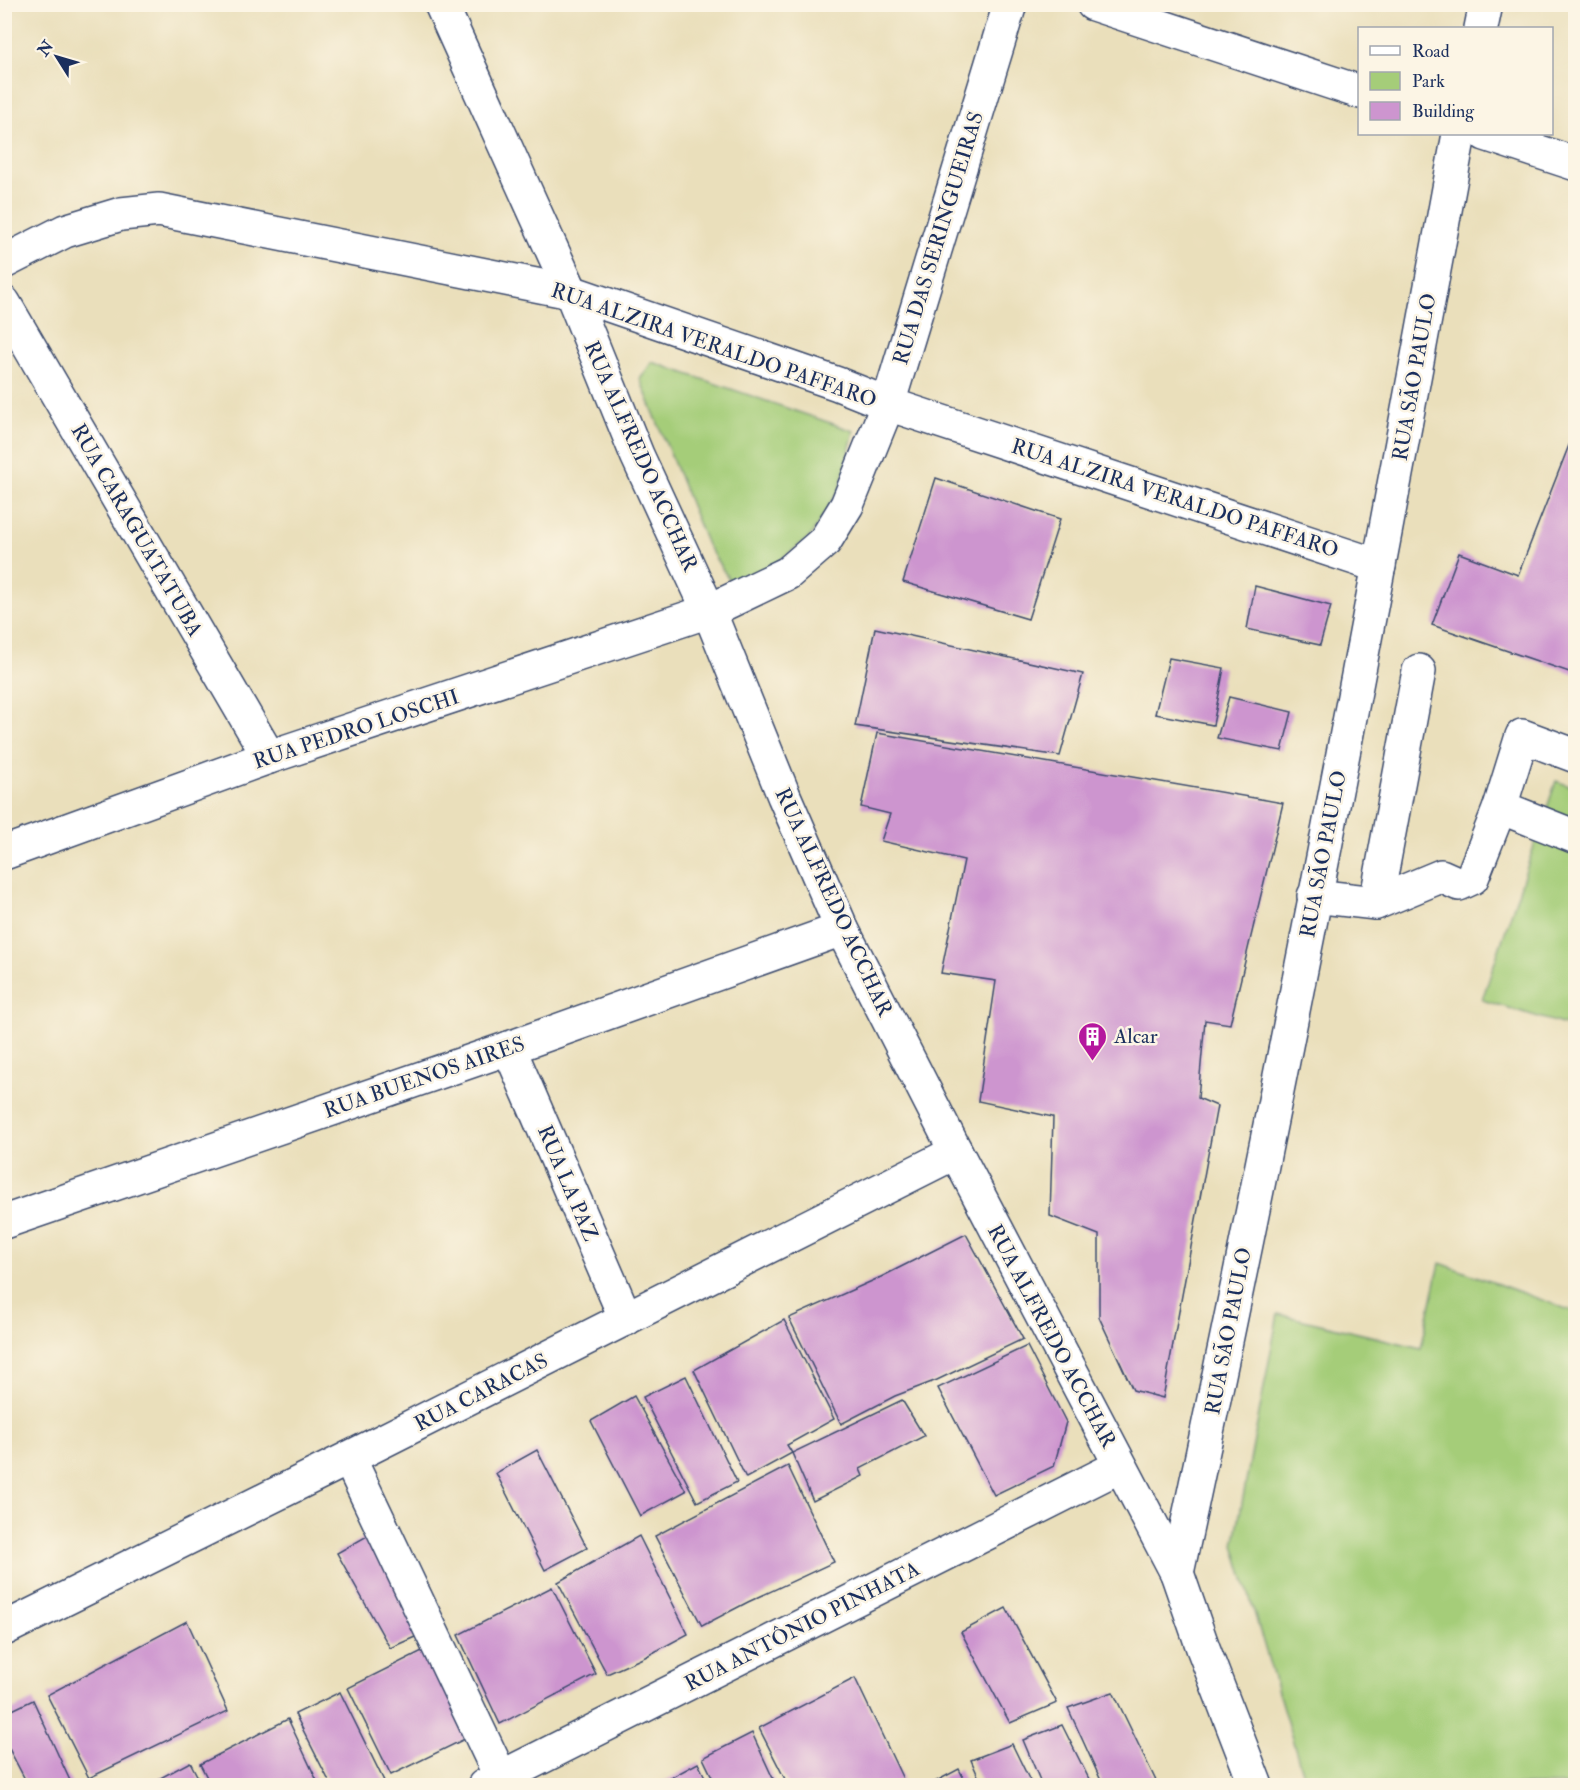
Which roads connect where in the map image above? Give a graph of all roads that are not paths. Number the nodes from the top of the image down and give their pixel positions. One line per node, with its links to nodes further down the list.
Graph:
1 (441, 4): 11 (street, RUA ALFREDO ACCHAR)
2 (1010, 4): 13 (street, RUA DAS SERINGUEIRAS)
3 (1093, 4): 6 (street)
4 (1486, 4): 5 (street)
5 (1481, 27)
6 (1358, 92)
7 (1459, 135): 14 (street, RUA SÃO PAULO)
8 (1488, 135): 9 (street)
9 (1575, 164)
10 (4, 262): 11 (street, RUA ALZIRA VERALDO PAFFARO)
11 (571, 292): 13 (street, RUA ALZIRA VERALDO PAFFARO); 15 (street, RUA ALFREDO ACCHAR)
12 (4, 303): 18 (street, RUA CARAGUATATUBA)
13 (888, 404): 14 (street, RUA ALZIRA VERALDO PAFFARO); 15 (street, RUA DAS SERINGUEIRAS)
14 (1379, 566): 22 (street, RUA SÃO PAULO)
15 (710, 611): 18 (street, RUA PEDRO LOSCHI); 24 (street, RUA ALFREDO ACCHAR)
16 (1419, 671): 23 (street)
17 (1575, 756): 19 (street)
18 (269, 757): 21 (street, RUA PEDRO LOSCHI)
19 (1500, 807): 20 (street); 23 (street)
20 (1575, 837)
21 (4, 853)
22 (1314, 896): 23 (street); 31 (street, RUA SÃO PAULO)
23 (1376, 903)
24 (842, 929): 25 (street, RUA BUENOS AIRES); 26 (street, RUA ALFREDO ACCHAR)
25 (509, 1048): 27 (street, RUA BUENOS AIRES); 28 (street, RUA LA PAZ)
26 (956, 1152): 28 (street, RUA CARACAS); 30 (street, RUA ALFREDO ACCHAR)
27 (4, 1222)
28 (626, 1319): 29 (street, RUA CARACAS)
29 (349, 1458): 32 (street, RUA CARACAS); 33 (street)
30 (1120, 1466): 31 (street, RUA ALFREDO ACCHAR); 33 (street, RUA ANTÔNIO PINHATA)
31 (1177, 1573): 34 (street, RUA ALFREDO ACCHAR)
32 (4, 1629)
33 (497, 1783)
34 (1256, 1785)

